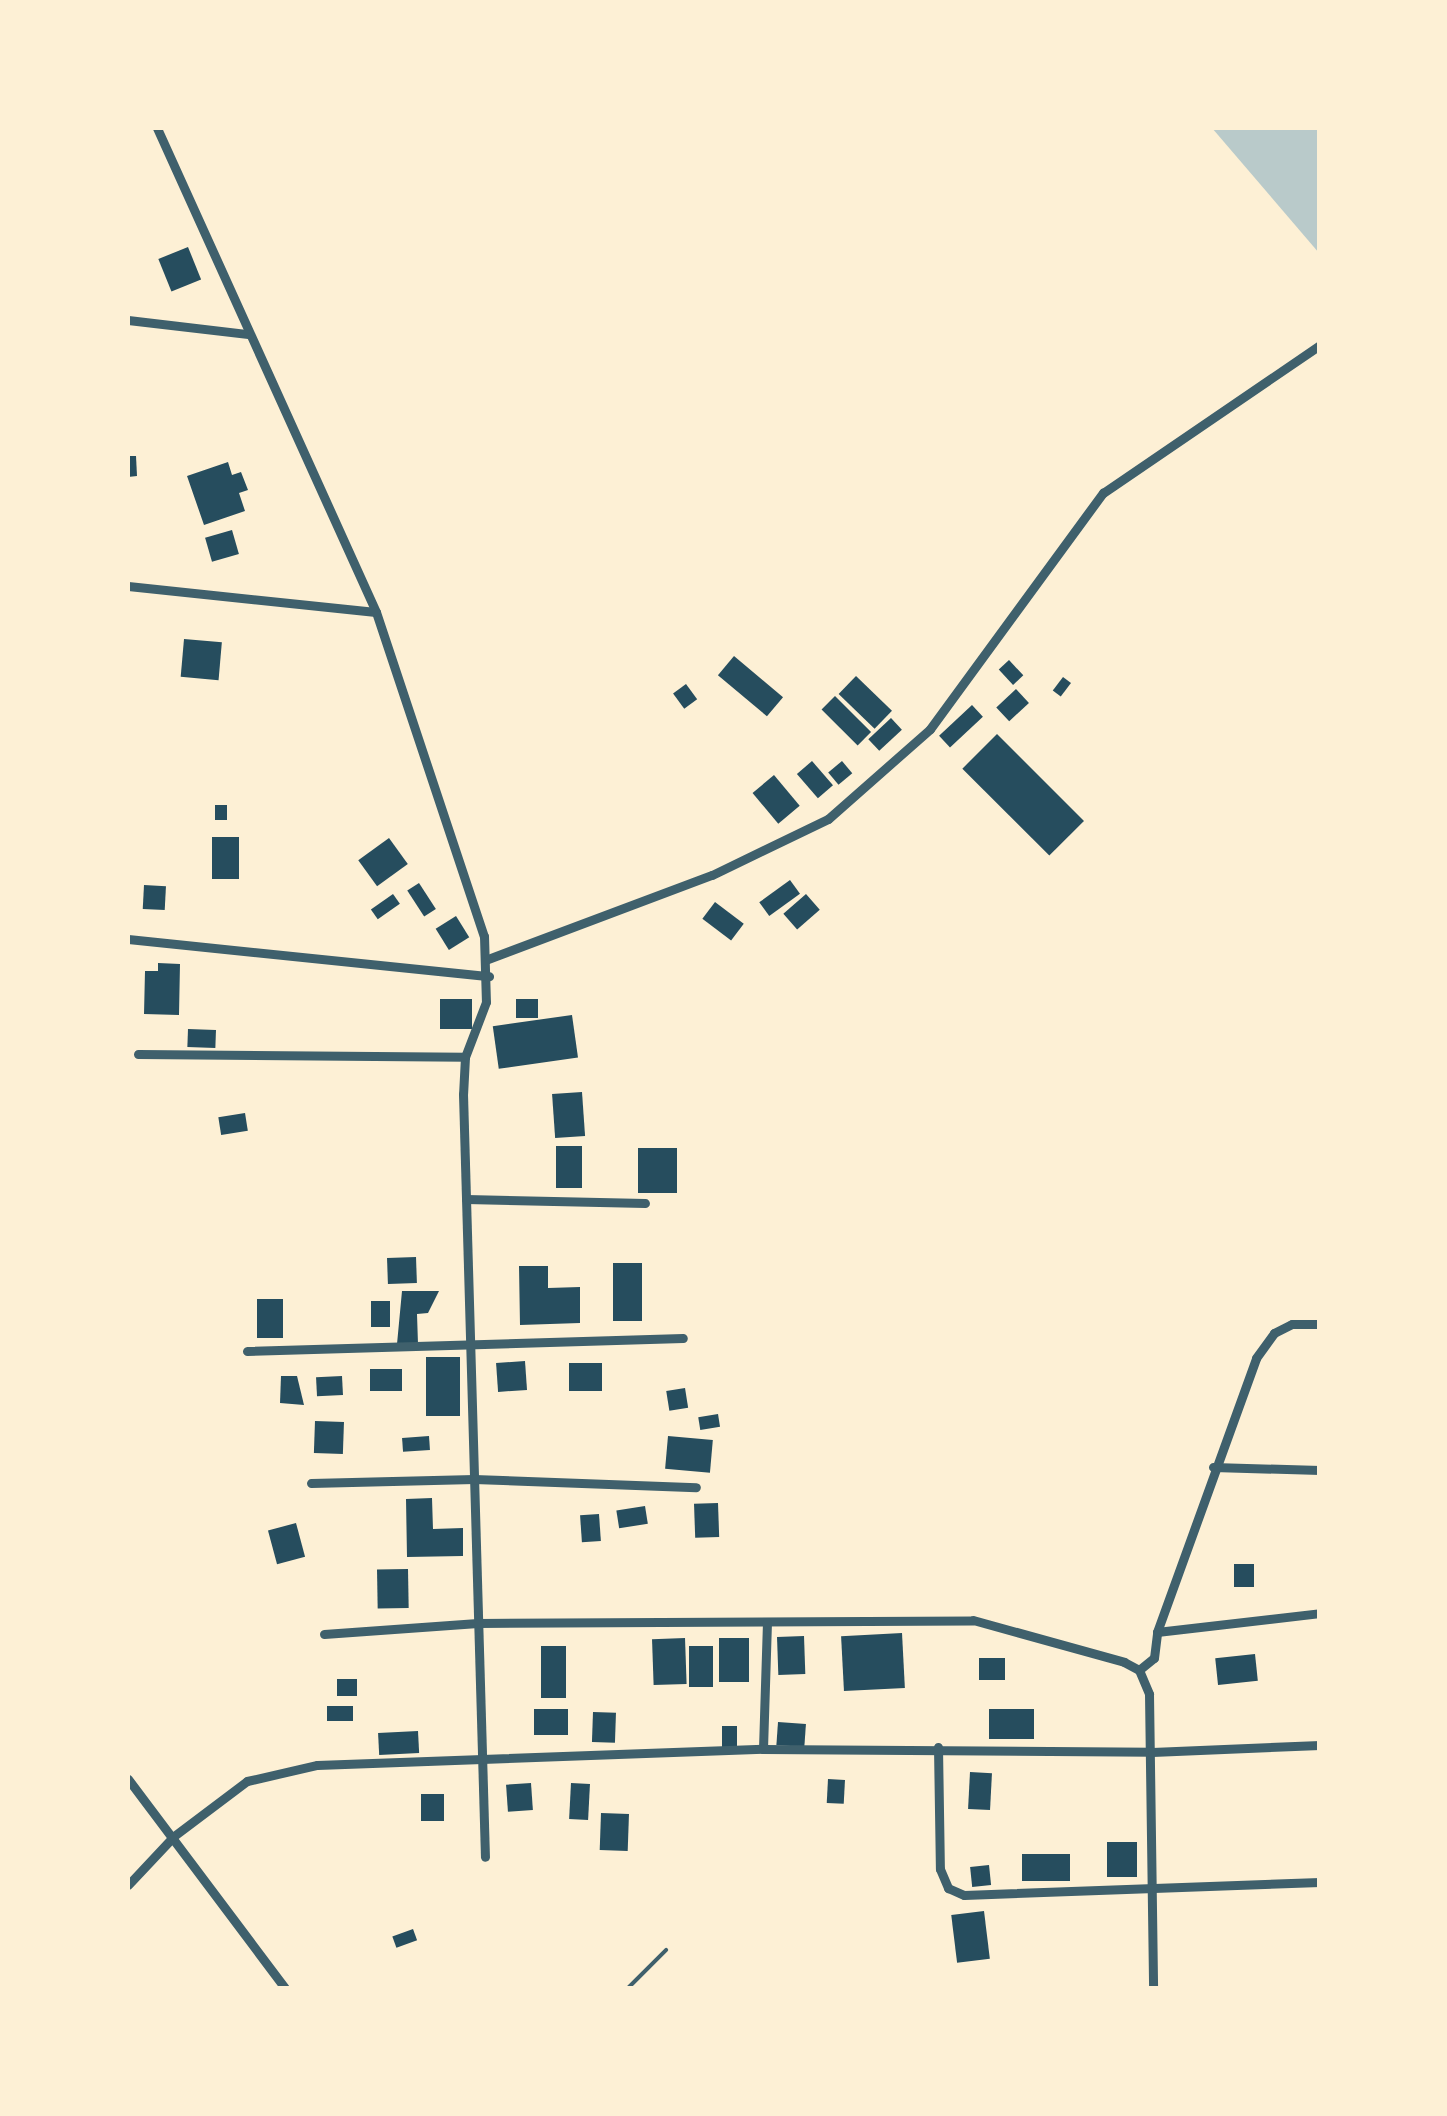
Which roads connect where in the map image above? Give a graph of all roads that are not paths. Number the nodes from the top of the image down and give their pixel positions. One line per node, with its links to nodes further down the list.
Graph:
1 (157, 128): 3 (street)
2 (128, 320): 3 (street)
3 (248, 334): 6 (street)
4 (1320, 345): 8 (street)
5 (128, 586): 6 (street)
6 (376, 612): 8 (street)
7 (128, 939): 9 (street)
8 (488, 958): 9 (street)
9 (489, 976): 11 (street)
10 (138, 1054): 11 (street)
11 (465, 1057): 12 (street)
12 (466, 1199): 13 (street); 16 (street)
13 (645, 1203)
14 (1320, 1324): 18 (street)
15 (683, 1338): 16 (street)
16 (470, 1348): 17 (street); 20 (street)
17 (247, 1351)
18 (1214, 1467): 19 (street); 26 (street)
19 (1320, 1470)
20 (474, 1479): 21 (street); 22 (street); 25 (street)
21 (311, 1483)
22 (696, 1487)
23 (1320, 1613): 26 (street)
24 (767, 1622): 25 (street); 28 (street); 31 (street)
25 (478, 1623): 27 (street); 33 (street)
26 (1157, 1632): 28 (street)
27 (324, 1634)
28 (1139, 1670): 32 (street)
29 (1320, 1745): 32 (street)
30 (938, 1747): 31 (street); 32 (street); 39 (street)
31 (763, 1750): 33 (street)
32 (1152, 1752): 39 (street)
33 (482, 1760): 35 (street); 36 (street)
34 (128, 1780): 35 (street)
35 (174, 1836): 38 (street); 41 (street)
36 (485, 1857)
37 (1320, 1882): 39 (street)
38 (128, 1884)
39 (1154, 1886): 43 (street)
40 (666, 1950): 42 (lane)
41 (285, 1988)
42 (628, 1988)
43 (1153, 1988)

